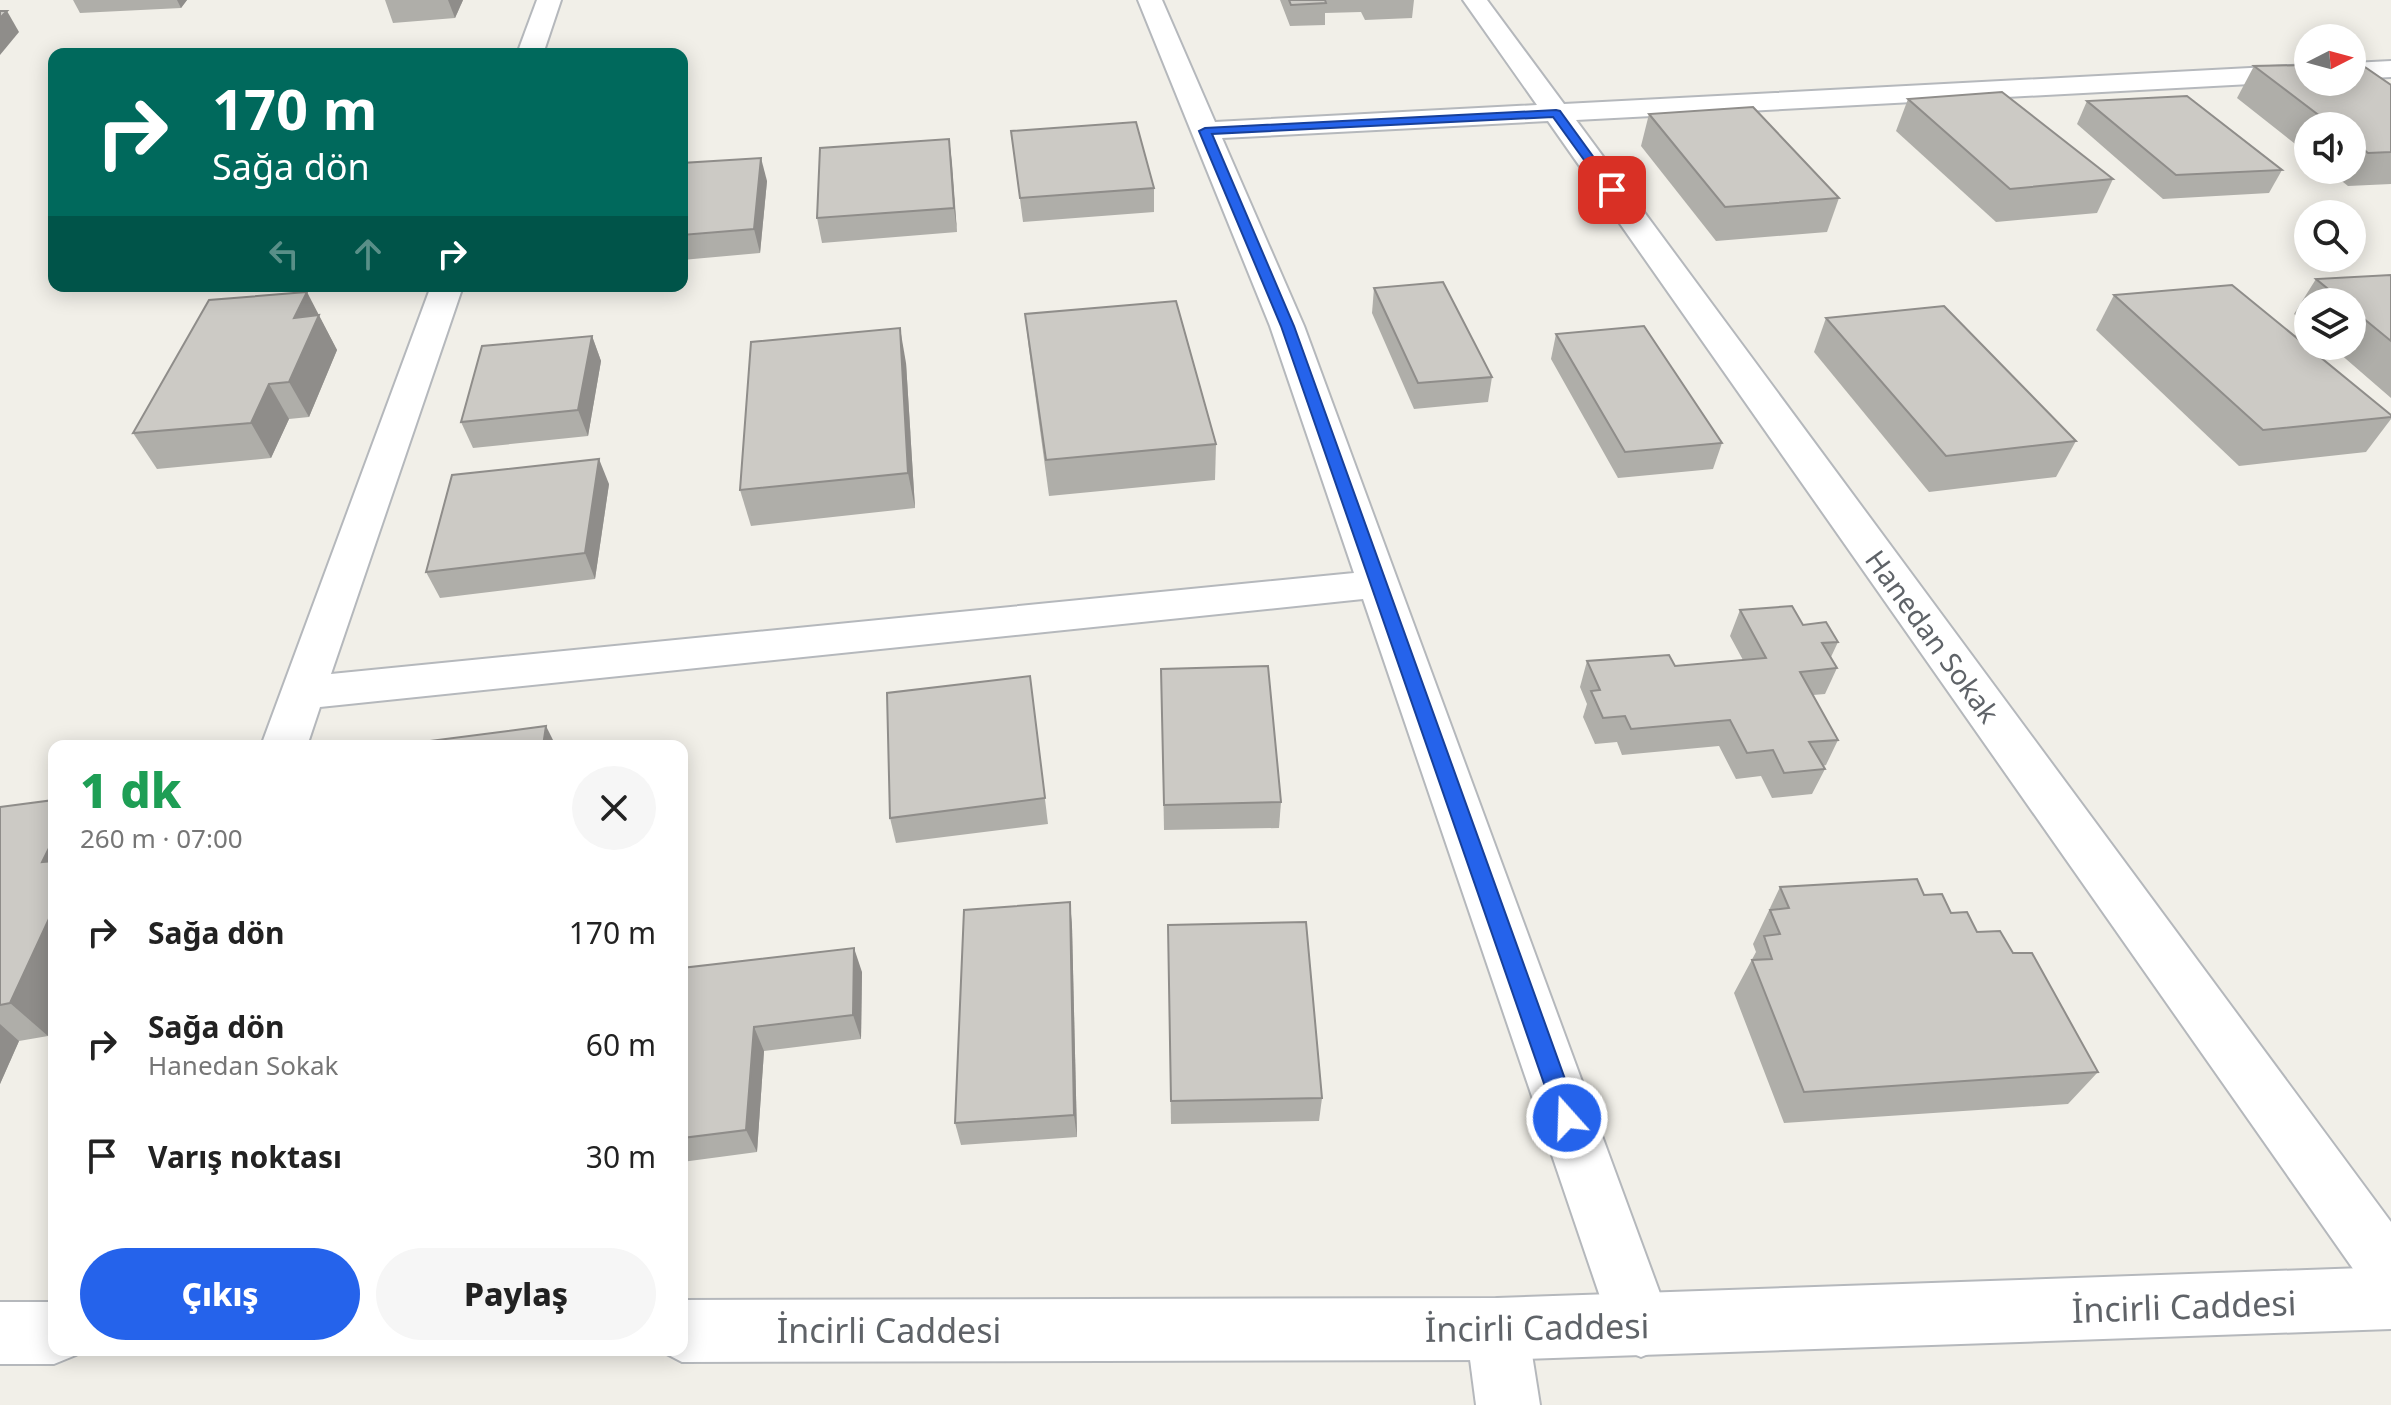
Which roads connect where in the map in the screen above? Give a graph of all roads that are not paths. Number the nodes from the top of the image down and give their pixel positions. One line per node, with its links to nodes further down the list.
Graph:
1 (549, 0): 4 (street)
2 (1150, 0): 9 (street)
3 (1475, 0): 8 (street, Hanedan Sokak)
4 (532, 48)
5 (2391, 69): 6 (street)
6 (2366, 70)
7 (2294, 74): 8 (street)
8 (1556, 113): 9 (street); 14 (street, Hanedan Sokak)
9 (1205, 131): 11 (street)
10 (445, 292): 12 (street)
11 (1378, 584): 12 (street); 16 (street)
12 (302, 693): 13 (street)
13 (286, 740)
14 (2391, 1272)
15 (2391, 1298): 16 (street, İncirli Caddesi)
16 (1641, 1326): 17 (street, İncirli Caddesi)
17 (1497, 1329): 18 (street, İncirli Caddesi); 21 (street)
18 (688, 1331)
19 (0, 1333): 20 (street)
20 (48, 1333)
21 (1508, 1405)

